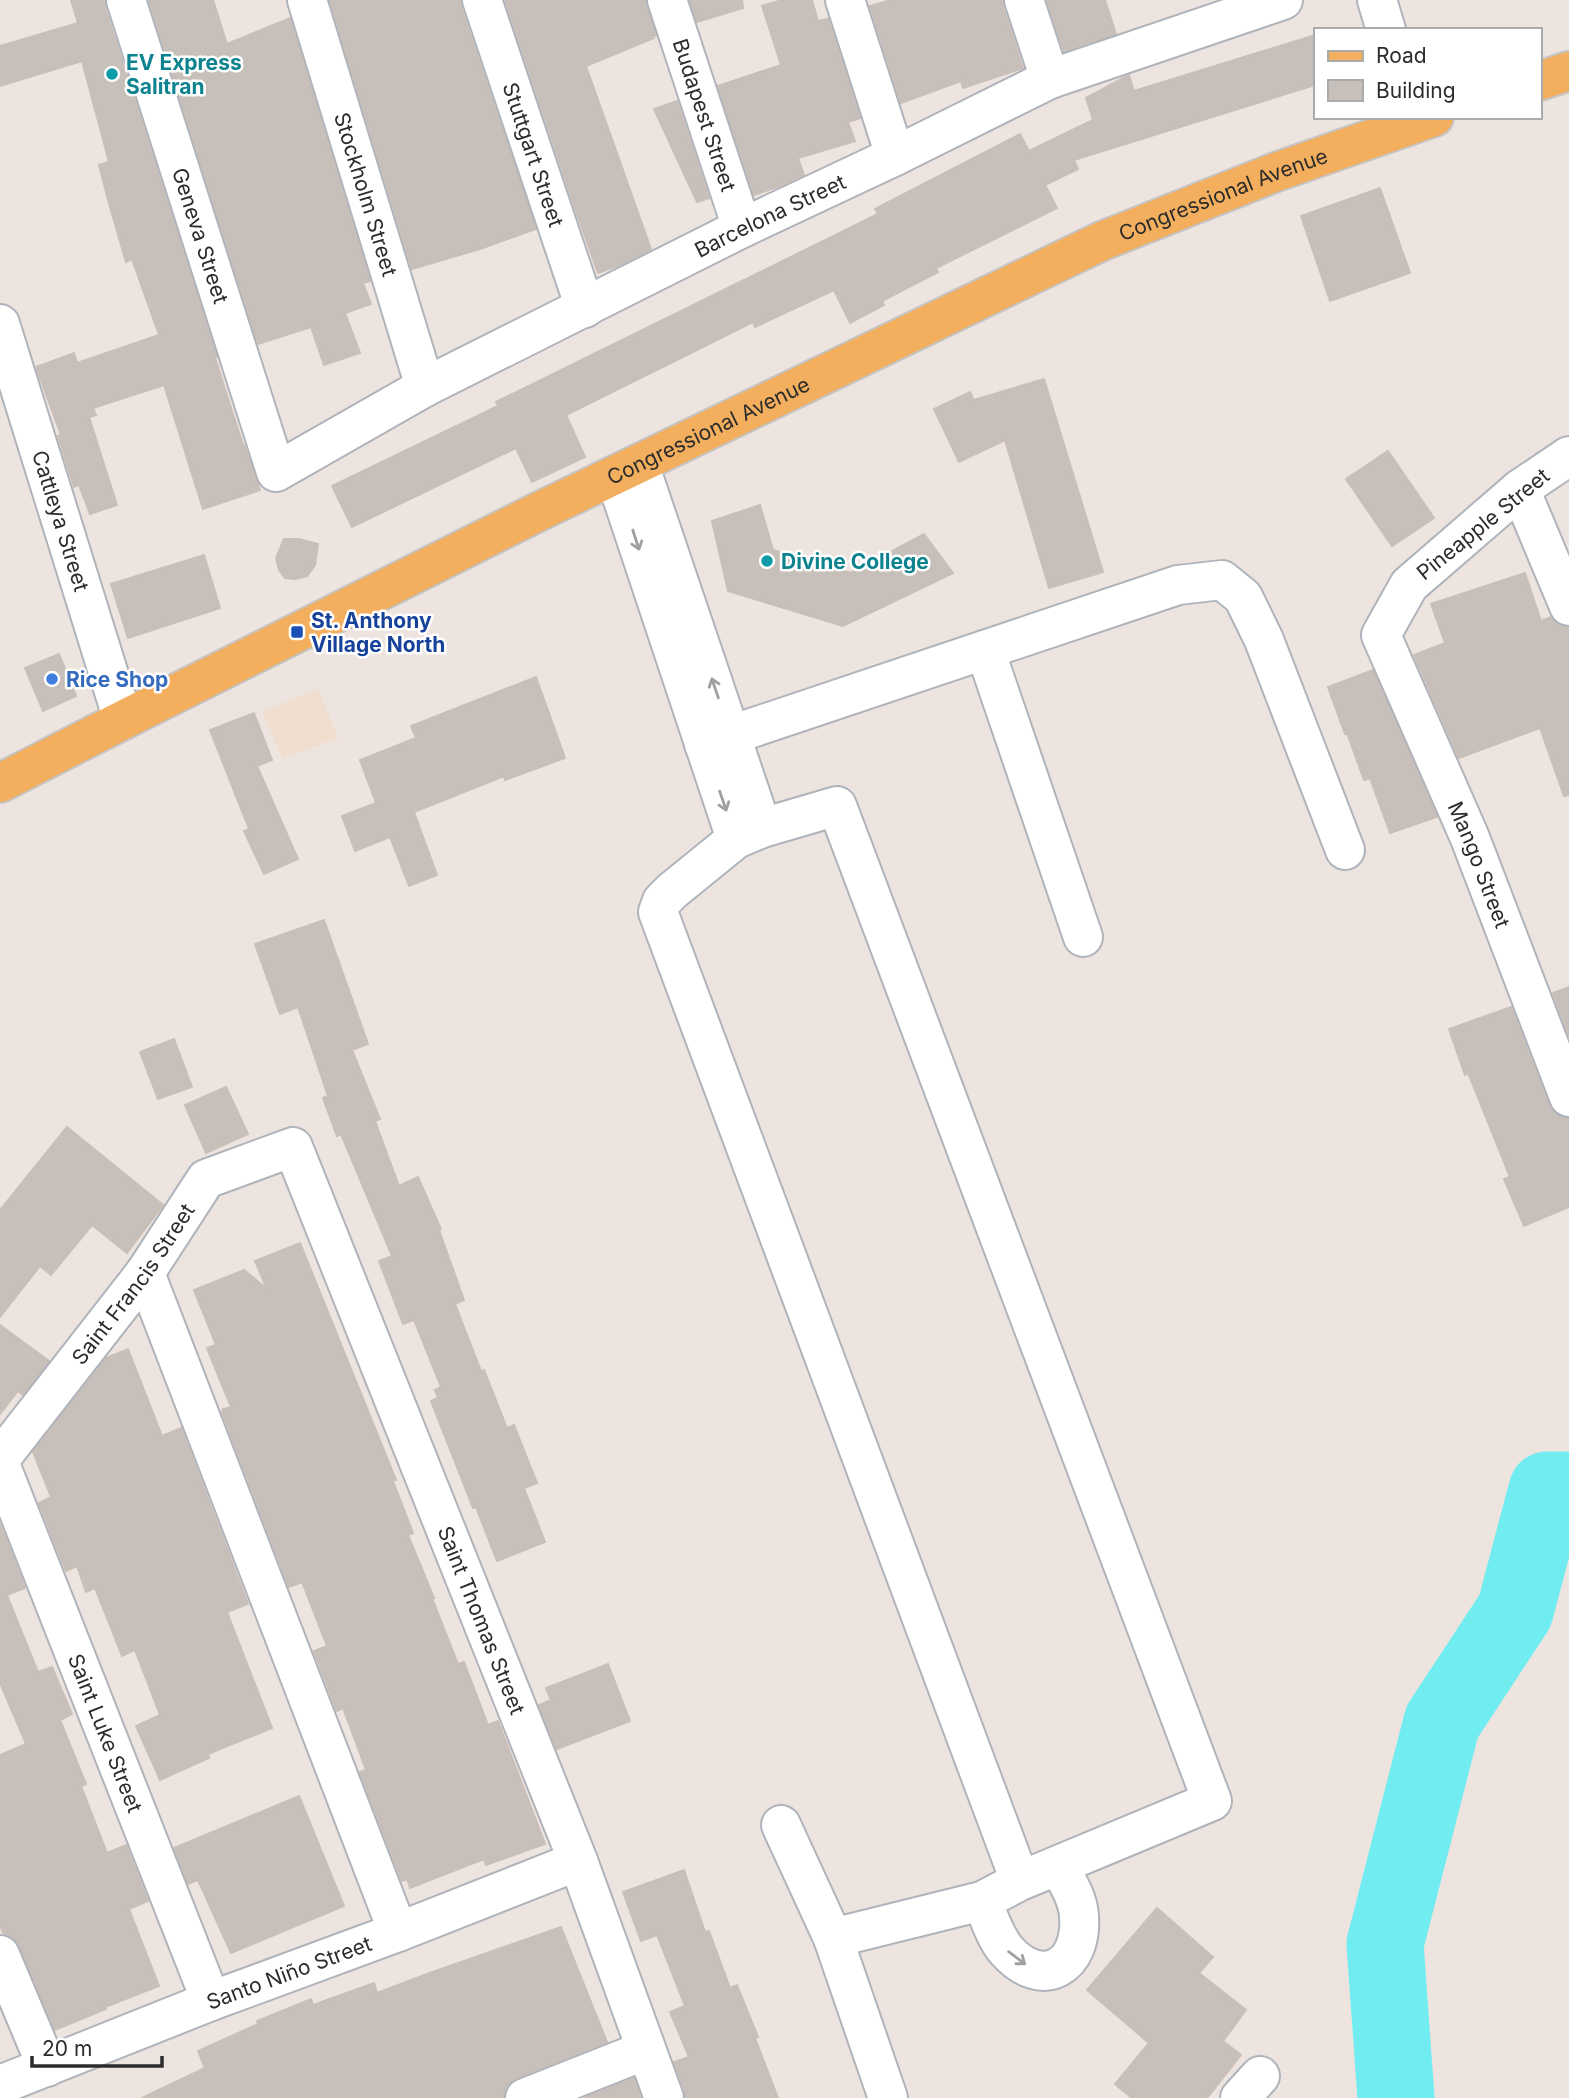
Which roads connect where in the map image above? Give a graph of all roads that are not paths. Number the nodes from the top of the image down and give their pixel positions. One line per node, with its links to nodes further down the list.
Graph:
1 (126, 0): 23 (street, Geneva Street)
2 (307, 0): 19 (street, Stockholm Street)
3 (482, 0): 17 (street, Stuttgart Street)
4 (667, 0): 16 (street, Budapest Street)
5 (845, 0): 15 (street)
6 (1024, 0): 12 (street)
7 (1283, 0): 9 (street, Barcelona Street)
8 (1377, 0): 10 (street)
9 (1202, 12): 12 (street, Barcelona Street)
10 (1385, 28)
11 (1569, 71): 13 (main road)
12 (1050, 79): 15 (street, Barcelona Street)
13 (1541, 80)
14 (1421, 119): 22 (main road, Congressional Avenue)
15 (895, 156): 16 (street, Barcelona Street)
16 (742, 228): 17 (street, Barcelona Street)
17 (585, 308): 19 (street, Barcelona Street)
18 (0, 324): 20 (street, Cattleya Street)
19 (425, 387): 23 (street, Barcelona Street)
20 (10, 390): 28 (street, Cattleya Street)
21 (1569, 456): 24 (street, Pineapple Street)
22 (627, 470): 28 (main road, Congressional Avenue); 29 (street)
23 (276, 472)
24 (1520, 489): 25 (street); 26 (street, Pineapple Street)
25 (1569, 606)
26 (1381, 635): 34 (street, Mango Street)
27 (985, 650): 29 (street); 32 (street); 33 (street)
28 (123, 720): 30 (main road, Congressional Avenue)
29 (718, 740): 31 (street)
30 (0, 783)
31 (749, 834): 41 (street); 42 (street)
32 (1345, 850)
33 (1083, 937)
34 (1569, 1097)
35 (293, 1147): 36 (street, Saint Francis Street); 40 (street, Saint Thomas Street)
36 (145, 1273): 37 (street, Saint Francis Street); 44 (street)
37 (0, 1459)
38 (0, 1464): 47 (street, Saint Luke Street)
39 (781, 1825): 45 (street)
40 (578, 1861): 44 (street, Santo Niño Street); 48 (street, Saint Thomas Street)
41 (1059, 1866): 42 (street); 43 (street, one-way to 41)
42 (1020, 1881): 43 (street)
43 (982, 1901): 45 (street)
44 (398, 1932): 47 (street, Santo Niño Street)
45 (833, 1938): 53 (street)
46 (0, 1955): 49 (street)
47 (211, 2001): 49 (street, Santo Niño Street)
48 (646, 2050): 51 (street); 52 (street, Saint Thomas Street)
49 (47, 2067): 50 (street, Santo Niño Street)
50 (0, 2085)
51 (525, 2098)
52 (664, 2098)
53 (888, 2098)

